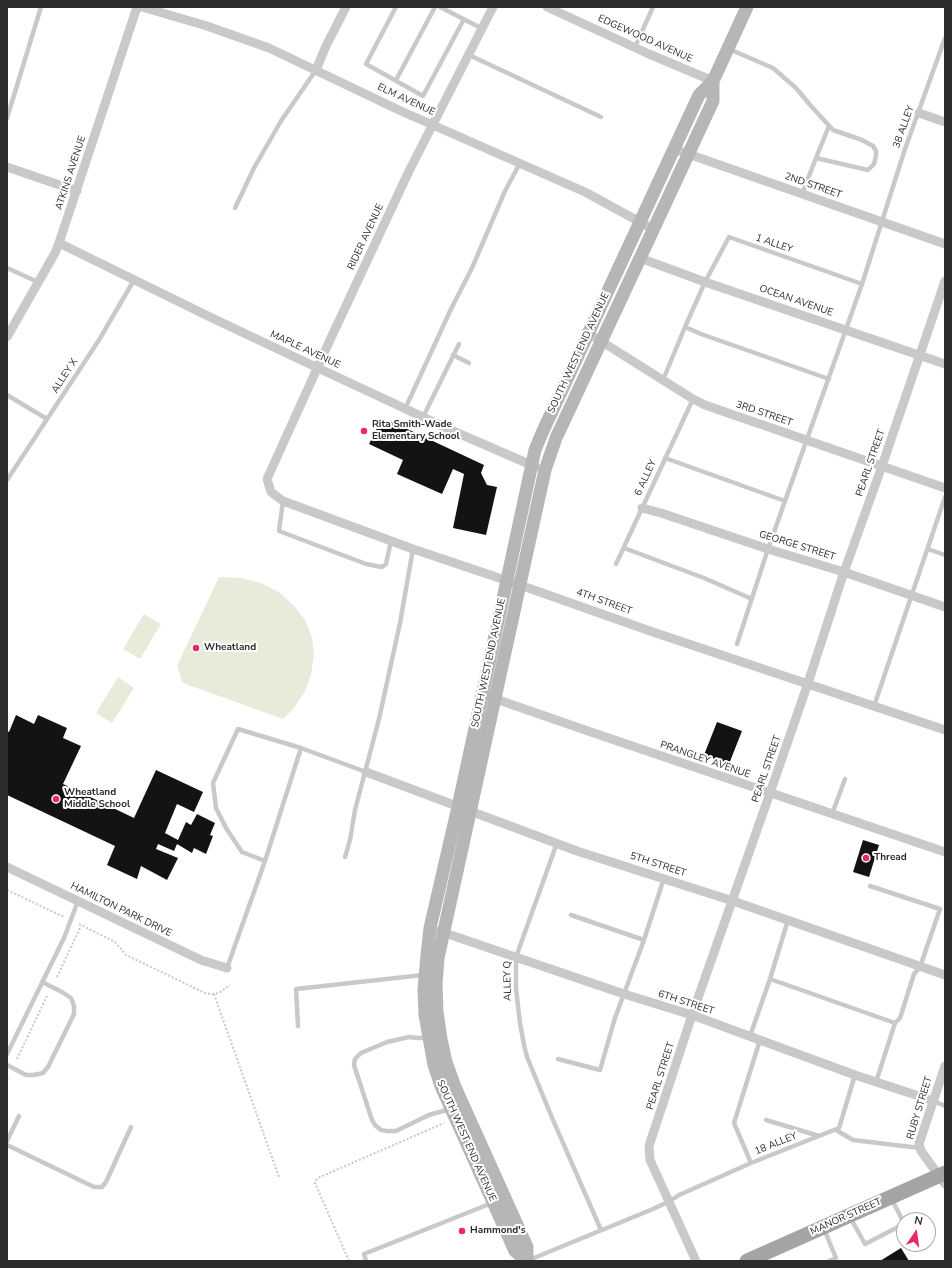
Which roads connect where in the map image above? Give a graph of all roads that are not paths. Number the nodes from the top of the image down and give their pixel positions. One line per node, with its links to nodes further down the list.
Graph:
1 (41, 7): 23 (lane)
2 (137, 7): 32 (street, ATKINS AVENUE)
3 (142, 7): 18 (street, ELM AVENUE)
4 (346, 7): 18 (street)
5 (396, 7): 19 (lane)
6 (435, 7): 19 (lane)
7 (440, 7): 12 (lane)
8 (493, 7): 13 (street, RIDER AVENUE)
9 (547, 7): 15 (street, EDGEWOOD AVENUE)
10 (653, 7): 15 (lane)
11 (747, 7): 16 (main road, SOUTH WEST END AVENUE)
12 (464, 20): 13 (lane); 19 (lane)
13 (481, 28): 17 (street, RIDER AVENUE)
14 (945, 38): 21 (lane, 38 ALLEY)
15 (634, 47): 20 (street, EDGEWOOD AVENUE)
16 (728, 49): 20 (main road, SOUTH WEST END AVENUE); 26 (lane)
17 (468, 54): 22 (lane); 25 (street, RIDER AVENUE)
18 (316, 70): 25 (street, ELM AVENUE); 34 (lane)
19 (396, 80)
20 (713, 81): 27 (main road, SOUTH WEST END AVENUE); 28 (main road, SOUTH WEST END AVENUE)
21 (919, 113): 24 (street); 36 (lane, 38 ALLEY)
22 (601, 117)
23 (7, 118)
24 (945, 122)
25 (432, 124): 30 (street, ELM AVENUE); 57 (street, RIDER AVENUE)
26 (829, 126): 29 (lane); 29 (lane)
27 (674, 149): 28 (street, 2ND STREET); 35 (main road, SOUTH WEST END AVENUE)
28 (688, 154): 33 (street, 2ND STREET); 37 (main road, SOUTH WEST END AVENUE)
29 (816, 158): 33 (lane)
30 (520, 163): 35 (street, ELM AVENUE); 62 (lane)
31 (7, 167): 32 (street)
32 (77, 191): 38 (street, ATKINS AVENUE)
33 (802, 194): 36 (street, 2ND STREET)
34 (235, 208)
35 (640, 222): 37 (street, ELM AVENUE); 49 (main road, SOUTH WEST END AVENUE)
36 (882, 222): 39 (street, 2ND STREET); 46 (lane, 38 ALLEY)
37 (653, 230): 40 (main road, SOUTH WEST END AVENUE)
38 (59, 243): 42 (street, MAPLE AVENUE); 43 (street, ATKINS AVENUE)
39 (945, 244)
40 (640, 258): 44 (street, OCEAN AVENUE); 51 (main road, SOUTH WEST END AVENUE)
41 (7, 268): 43 (lane)
42 (134, 280): 57 (street, MAPLE AVENUE); 64 (lane, ALLEY X)
43 (38, 282): 50 (street, ATKINS AVENUE)
44 (705, 282): 46 (lane, 1 ALLEY); 47 (lane); 48 (street, OCEAN AVENUE)
45 (945, 282): 54 (street, PEARL STREET)
46 (862, 284): 48 (lane, 38 ALLEY)
47 (685, 328): 58 (lane); 59 (lane)
48 (845, 330): 54 (street, OCEAN AVENUE); 58 (lane, 38 ALLEY)
49 (588, 333): 51 (street, 3RD STREET); 67 (main road, SOUTH WEST END AVENUE)
50 (7, 337)
51 (602, 341): 59 (street, 3RD STREET); 69 (main road, SOUTH WEST END AVENUE)
52 (459, 344): 53 (lane)
53 (453, 356): 55 (lane); 63 (lane)
54 (919, 356): 56 (street, OCEAN AVENUE); 68 (street, PEARL STREET)
55 (469, 363)
56 (945, 364)
57 (318, 368): 62 (street, MAPLE AVENUE); 70 (street, RIDER AVENUE)
58 (829, 378): 65 (lane, 38 ALLEY)
59 (663, 380): 61 (street, 3RD STREET)
60 (7, 395): 64 (lane)
61 (693, 399): 65 (street, 3RD STREET); 66 (lane, 6 ALLEY)
62 (405, 409): 63 (street, MAPLE AVENUE)
63 (423, 417): 67 (street, MAPLE AVENUE)
64 (47, 419): 71 (lane, ALLEY X)
65 (807, 440): 68 (street, 3RD STREET); 74 (lane, 38 ALLEY)
66 (666, 458): 74 (lane); 76 (lane, 6 ALLEY)
67 (531, 465): 69 (street, MAPLE AVENUE); 85 (main road, SOUTH WEST END AVENUE)
68 (882, 466): 72 (street, 3RD STREET); 84 (street, PEARL STREET)
69 (545, 470): 86 (main road, SOUTH WEST END AVENUE)
70 (267, 479): 75 (street, 4TH STREET)
71 (7, 480)
72 (945, 488)
73 (945, 498): 81 (lane)
74 (785, 501): 80 (lane, 38 ALLEY)
75 (283, 502): 77 (street, 4TH STREET); 77 (lane)
76 (642, 508): 78 (lane, 6 ALLEY); 80 (street, GEORGE STREET)
77 (391, 541): 79 (street, 4TH STREET)
78 (624, 548): 83 (lane, 6 ALLEY); 88 (lane)
79 (413, 549): 85 (street, 4TH STREET); 97 (lane)
80 (768, 549): 84 (street, GEORGE STREET); 88 (lane, 38 ALLEY)
81 (928, 549): 82 (lane); 87 (lane)
82 (945, 555)
83 (616, 564)
84 (844, 572): 87 (street, GEORGE STREET); 91 (street, PEARL STREET)
85 (506, 580): 86 (street, 4TH STREET); 92 (main road, SOUTH WEST END AVENUE)
86 (520, 585): 91 (street, 4TH STREET); 93 (main road, SOUTH WEST END AVENUE)
87 (912, 595): 89 (street, GEORGE STREET); 94 (lane)
88 (752, 599): 90 (lane, 38 ALLEY)
89 (945, 607)
90 (737, 644)
91 (808, 683): 94 (street, 4TH STREET); 99 (street, PEARL STREET)
92 (482, 694): 93 (street, PRANGLEY AVENUE); 100 (main road, SOUTH WEST END AVENUE)
93 (495, 698): 99 (street, PRANGLEY AVENUE); 100 (main road, SOUTH WEST END AVENUE)
94 (874, 706): 95 (street, 4TH STREET)
95 (945, 730)
96 (301, 748): 97 (lane); 105 (lane); 105 (lane)
97 (366, 772): 100 (street, 5TH STREET); 104 (lane)
98 (845, 779): 101 (lane)
99 (770, 793): 101 (street, PRANGLEY AVENUE); 110 (street, PEARL STREET)
100 (464, 809): 102 (street, 5TH STREET); 113 (main road, SOUTH WEST END AVENUE); 114 (main road, SOUTH WEST END AVENUE)
101 (832, 814): 103 (street, PRANGLEY AVENUE)
102 (557, 843): 107 (street, 5TH STREET); 116 (lane, ALLEY Q)
103 (945, 852)
104 (345, 857)
105 (265, 861): 118 (lane)
106 (7, 867): 109 (street, HAMILTON PARK DRIVE)
107 (664, 878): 110 (street, 5TH STREET); 115 (lane)
108 (870, 886): 117 (lane)
109 (78, 901): 118 (street, HAMILTON PARK DRIVE); 122 (lane)
110 (733, 901): 112 (street, 5TH STREET); 124 (street, PEARL STREET)
111 (571, 915): 115 (lane)
112 (788, 920): 117 (street, 5TH STREET); 121 (lane)
113 (430, 928): 114 (street, 6TH STREET); 119 (main road, SOUTH WEST END AVENUE)
114 (444, 932): 116 (street, 6TH STREET); 138 (main road, SOUTH WEST END AVENUE)
115 (644, 940): 123 (lane)
116 (516, 957): 123 (street, 6TH STREET); 157 (lane, ALLEY Q)
117 (920, 967): 120 (street, 5TH STREET); 125 (lane)
118 (227, 968)
119 (425, 975): 126 (lane); 128 (main road, SOUTH WEST END AVENUE)
120 (945, 975)
121 (770, 979): 125 (lane); 127 (lane)
122 (42, 982): 130 (lane); 132 (lane)
123 (624, 994): 124 (street, 6TH STREET); 131 (lane)
124 (692, 1016): 127 (street, 6TH STREET); 151 (street, PEARL STREET)
125 (895, 1023): 135 (lane)
126 (298, 1026)
127 (750, 1036): 129 (street, 6TH STREET)
128 (429, 1038): 138 (main road, SOUTH WEST END AVENUE); 138 (lane)
129 (760, 1040): 134 (street, 6TH STREET); 147 (lane)
130 (7, 1054)
131 (558, 1059)
132 (7, 1065)
133 (945, 1066): 136 (street, RUBY STREET)
134 (855, 1075): 135 (street, 6TH STREET); 142 (lane)
135 (876, 1082): 136 (street, 6TH STREET)
136 (934, 1101): 137 (lane); 146 (street, RUBY STREET)
137 (945, 1106)
138 (457, 1107): 150 (main road, SOUTH WEST END AVENUE); 152 (main road, SOUTH WEST END AVENUE)
139 (20, 1116): 144 (lane)
140 (766, 1120): 143 (lane)
141 (131, 1127): 145 (lane)
142 (836, 1130): 143 (lane, 18 ALLEY); 146 (lane)
143 (819, 1136): 147 (lane, 18 ALLEY)
144 (7, 1141)
145 (7, 1145)
146 (920, 1148): 148 (street, RUBY STREET)
147 (751, 1164): 151 (lane, 18 ALLEY)
148 (943, 1178): 149 (main road, MANOR STREET)
149 (890, 1197): 153 (lane); 154 (main road, MANOR STREET)
150 (505, 1198): 152 (lane); 160 (main road, SOUTH WEST END AVENUE)
151 (670, 1202): 157 (lane, 18 ALLEY); 161 (street, PEARL STREET)
152 (493, 1203): 159 (lane); 160 (main road, SOUTH WEST END AVENUE)
153 (898, 1212)
154 (849, 1216): 155 (main road, MANOR STREET); 156 (lane)
155 (823, 1227): 158 (main road, MANOR STREET); 162 (lane)
156 (896, 1227)
157 (601, 1230): 160 (lane, 18 ALLEY)
158 (755, 1259)
159 (366, 1261)
160 (527, 1261)
161 (696, 1261)
162 (829, 1261)

